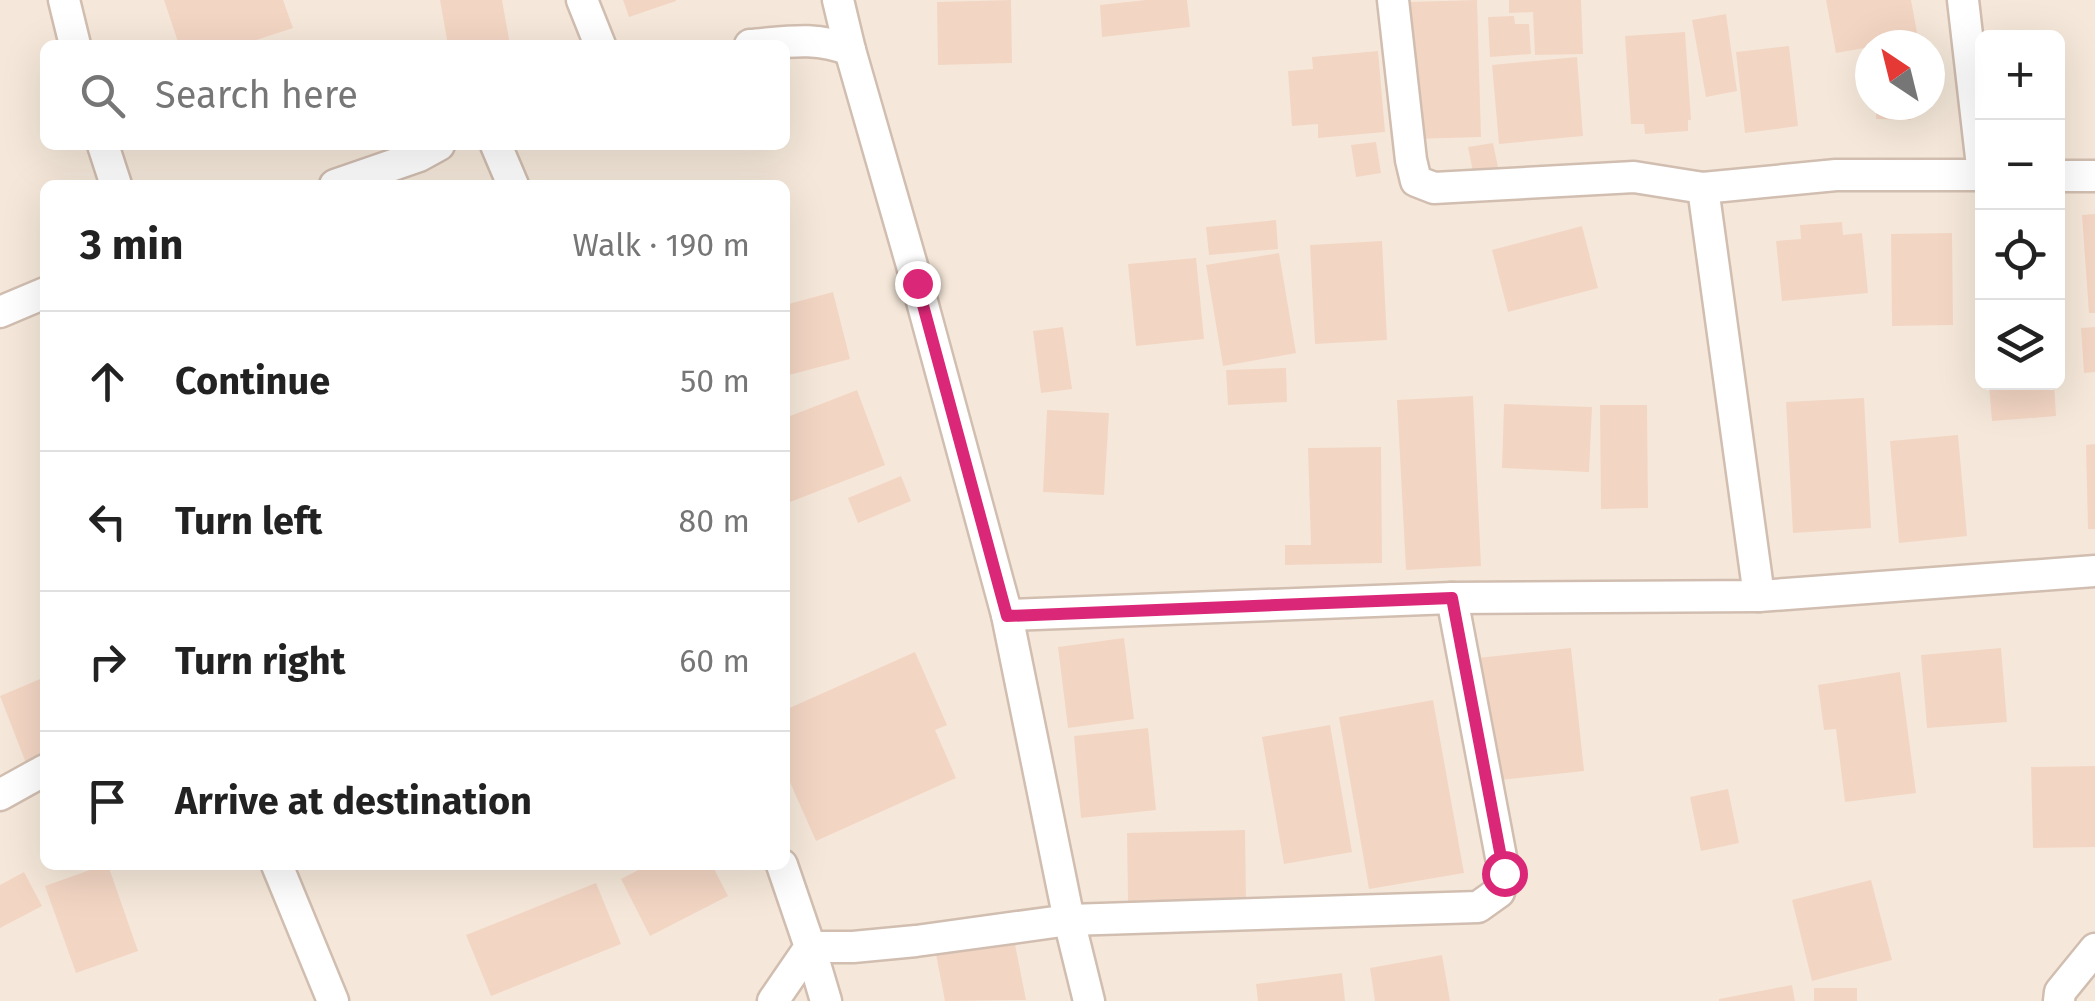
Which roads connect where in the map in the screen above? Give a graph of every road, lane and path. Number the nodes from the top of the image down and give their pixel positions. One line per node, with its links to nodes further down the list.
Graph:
1 (64, 0): 6 (street)
2 (582, 0): 7 (street)
3 (838, 0): 9 (street)
4 (1393, 0): 20 (street)
5 (1964, 0): 10 (street)
6 (74, 40)
7 (598, 40)
8 (790, 42): 9 (street)
9 (850, 50): 26 (street)
10 (1977, 120)
11 (105, 150): 17 (street)
12 (430, 150): 18 (street)
13 (498, 150): 19 (street)
14 (1975, 175): 20 (street)
15 (2065, 176): 16 (street)
16 (2095, 176)
17 (114, 180)
18 (349, 180)
19 (511, 180)
20 (1703, 188): 24 (street)
21 (40, 295): 22 (street)
22 (0, 312)
23 (2095, 571): 24 (street)
24 (1759, 596): 25 (street)
25 (1452, 598): 26 (street); 31 (street)
26 (1007, 616): 31 (street)
27 (40, 773): 28 (street)
28 (0, 795)
29 (279, 870): 34 (street)
30 (784, 870): 32 (street)
31 (1069, 920): 32 (street); 37 (street)
32 (810, 947): 35 (street); 36 (street)
33 (2095, 949): 38 (street)
34 (333, 1001)
35 (772, 1001)
36 (826, 1001)
37 (1089, 1001)
38 (2060, 1001)

